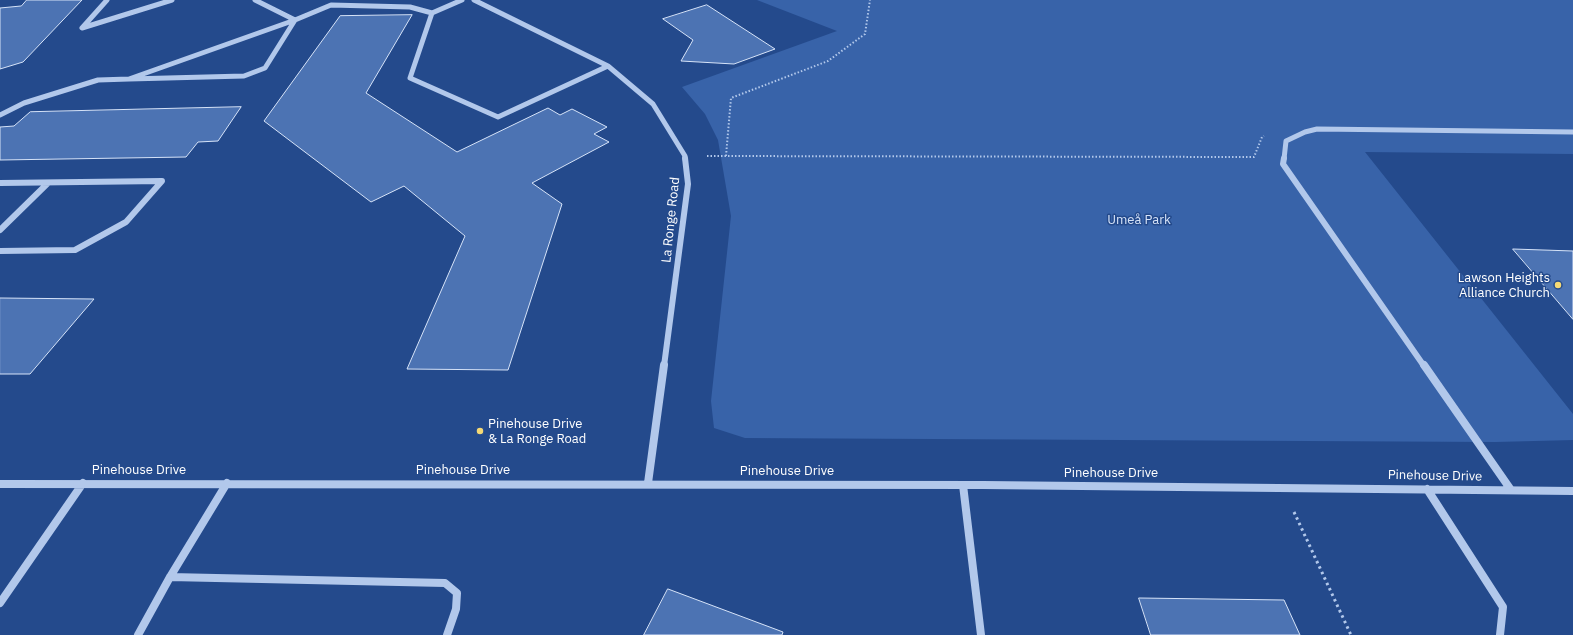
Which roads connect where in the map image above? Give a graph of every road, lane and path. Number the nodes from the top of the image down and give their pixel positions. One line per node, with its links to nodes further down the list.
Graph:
1 (107, 0): 2 (street)
2 (172, 0)
3 (255, 0): 8 (street)
4 (462, 0): 7 (street)
5 (474, 0): 9 (street, La Ronge Road)
6 (870, 0): 15 (path)
7 (432, 13): 8 (street); 9 (street)
8 (294, 20): 10 (street); 10 (street)
9 (608, 66): 14 (street, La Ronge Road)
10 (129, 80): 11 (street)
11 (0, 115)
12 (1573, 132): 27 (street)
13 (1269, 133): 15 (path)
14 (685, 156): 15 (path); 21 (street, La Ronge Road)
15 (726, 156)
16 (0, 183): 17 (street)
17 (48, 183): 18 (street); 19 (street)
18 (0, 230)
19 (0, 251)
20 (227, 483): 21 (street, Pinehouse Drive); 23 (street, Pinehouse Drive); 29 (street)
21 (648, 483): 24 (street, Pinehouse Drive)
22 (0, 484): 23 (street, Pinehouse Drive)
23 (83, 484): 30 (street)
24 (963, 485): 25 (street, Pinehouse Drive); 33 (street)
25 (1282, 487): 26 (street, Pinehouse Drive); 34 (path)
26 (1428, 489): 27 (street, Pinehouse Drive); 35 (street)
27 (1512, 490): 28 (street, Pinehouse Drive)
28 (1573, 491)
29 (170, 577): 31 (street); 32 (street)
30 (0, 603)
31 (138, 635)
32 (447, 635)
33 (982, 635)
34 (1351, 635)
35 (1500, 635)

